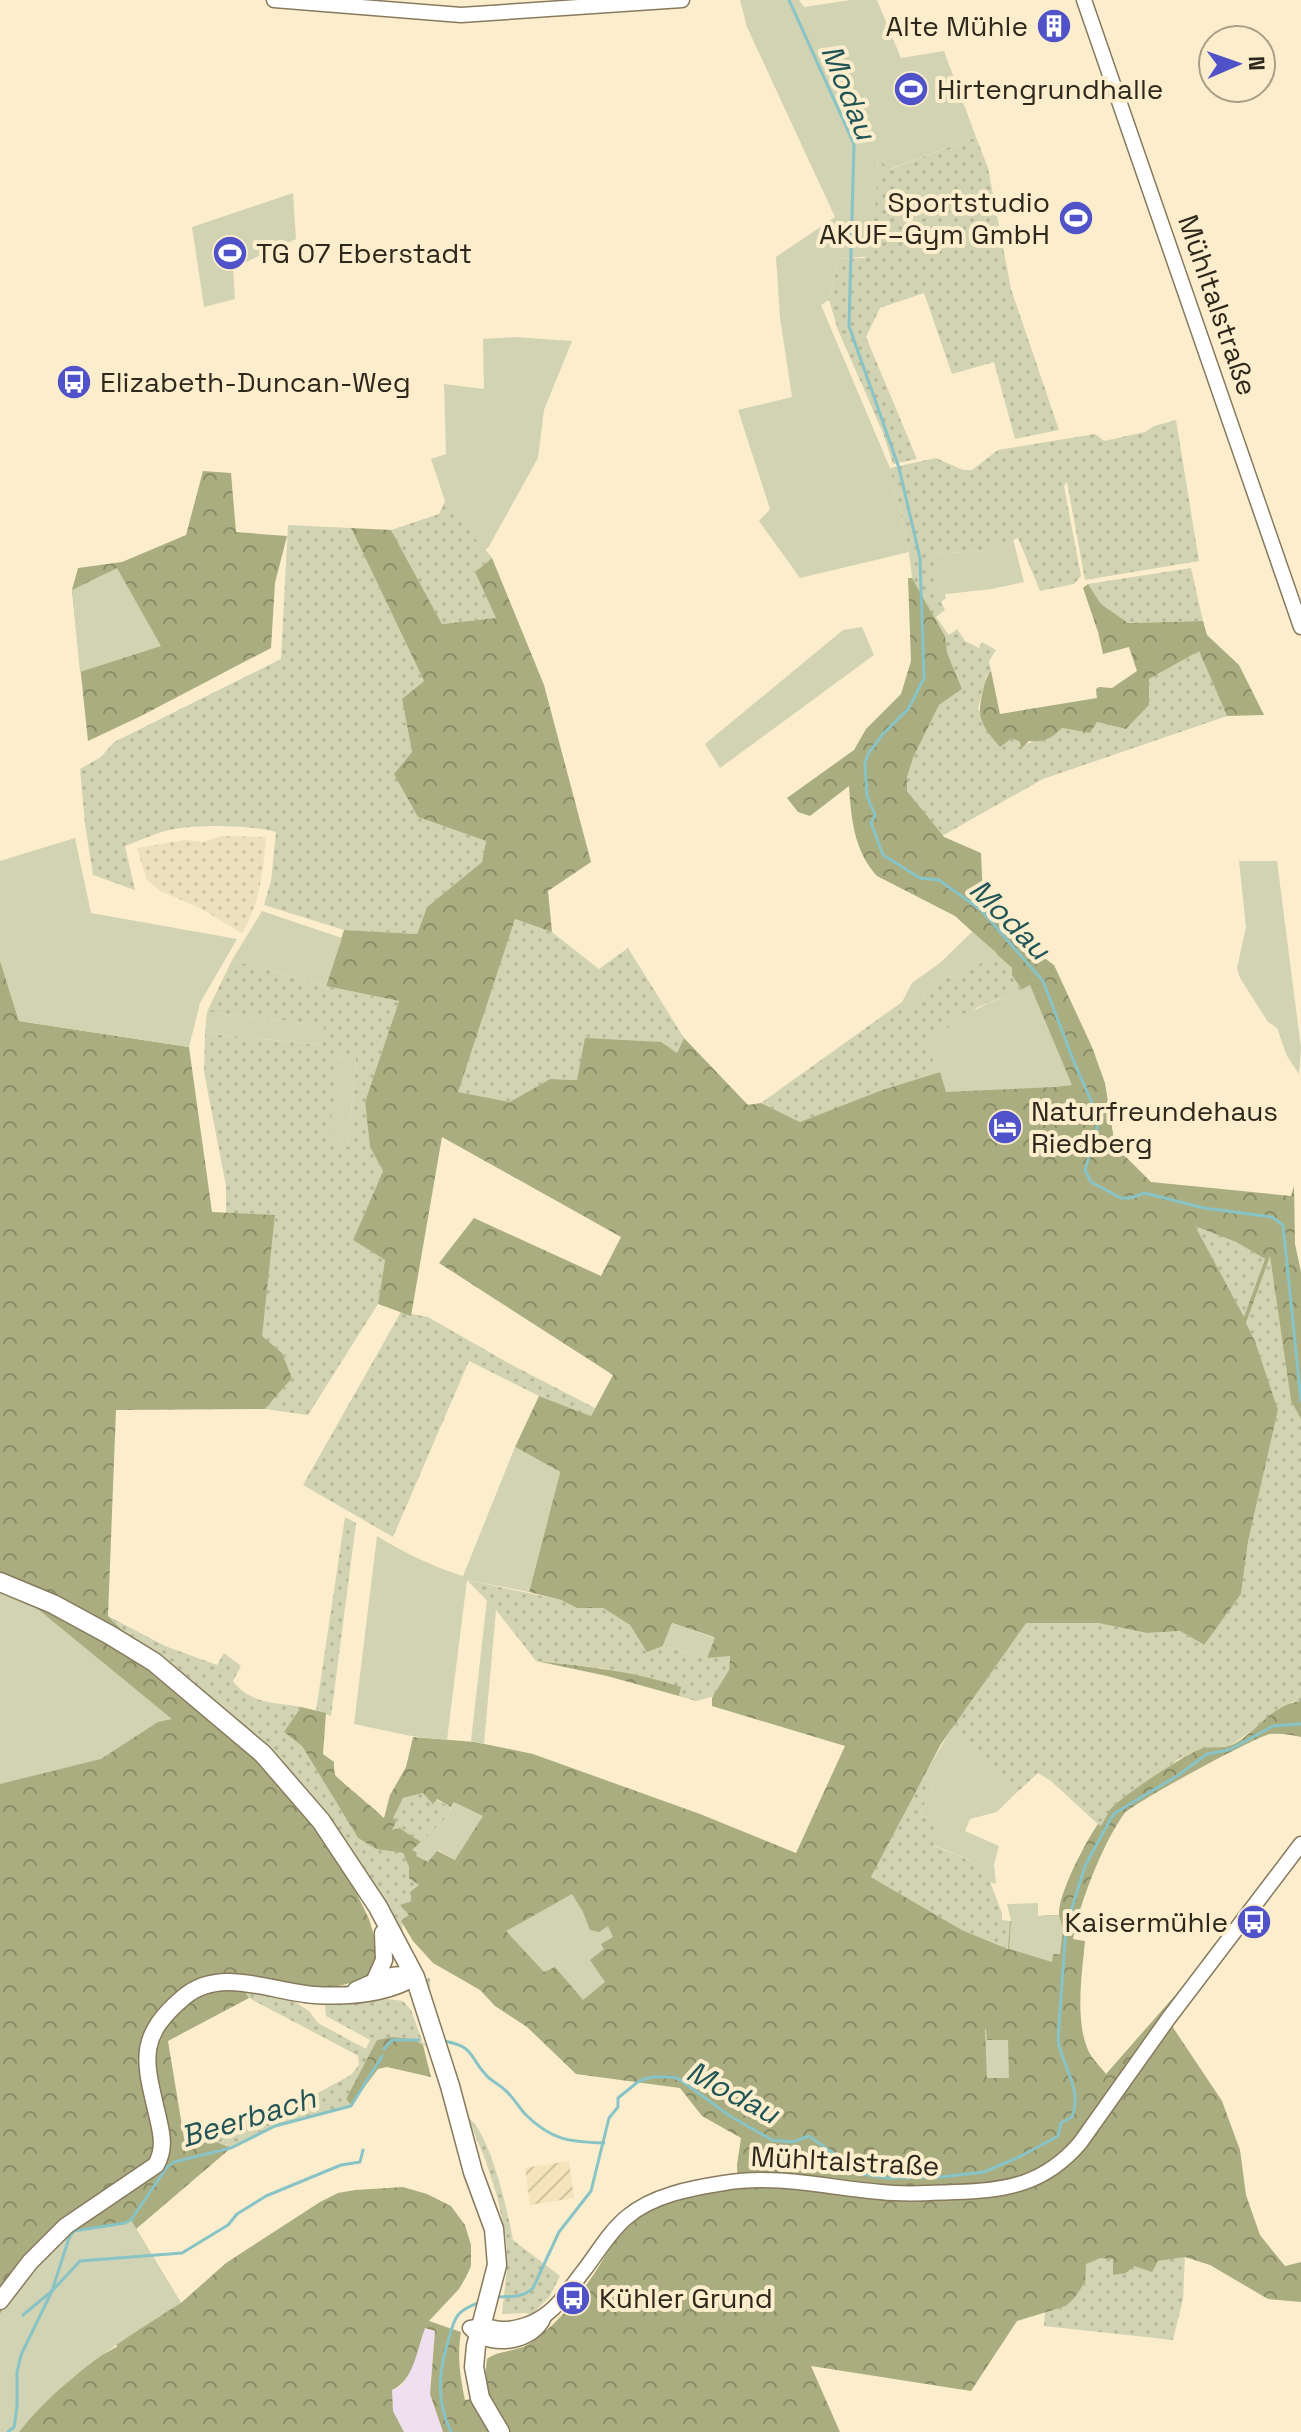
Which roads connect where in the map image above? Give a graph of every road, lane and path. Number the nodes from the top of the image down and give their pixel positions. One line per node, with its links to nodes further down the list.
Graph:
1 (274, 0): 4 (street)
2 (682, 0): 4 (street)
3 (1084, 0): 5 (street, Mühltalstraße)
4 (660, 1)
5 (1301, 627)
6 (0, 1582): 8 (main road)
7 (1301, 1844): 15 (street, Mühltalstraße)
8 (357, 1876): 9 (main road); 10 (main road)
9 (383, 1933): 10 (main road); 11 (main road)
10 (407, 1978): 11 (main road); 12 (main road); 13 (main road)
11 (375, 1980): 12 (main road)
12 (343, 1995): 14 (main road)
13 (441, 2075): 15 (main road); 15 (main road)
14 (0, 2301)
15 (480, 2315): 16 (main road)
16 (497, 2432)

